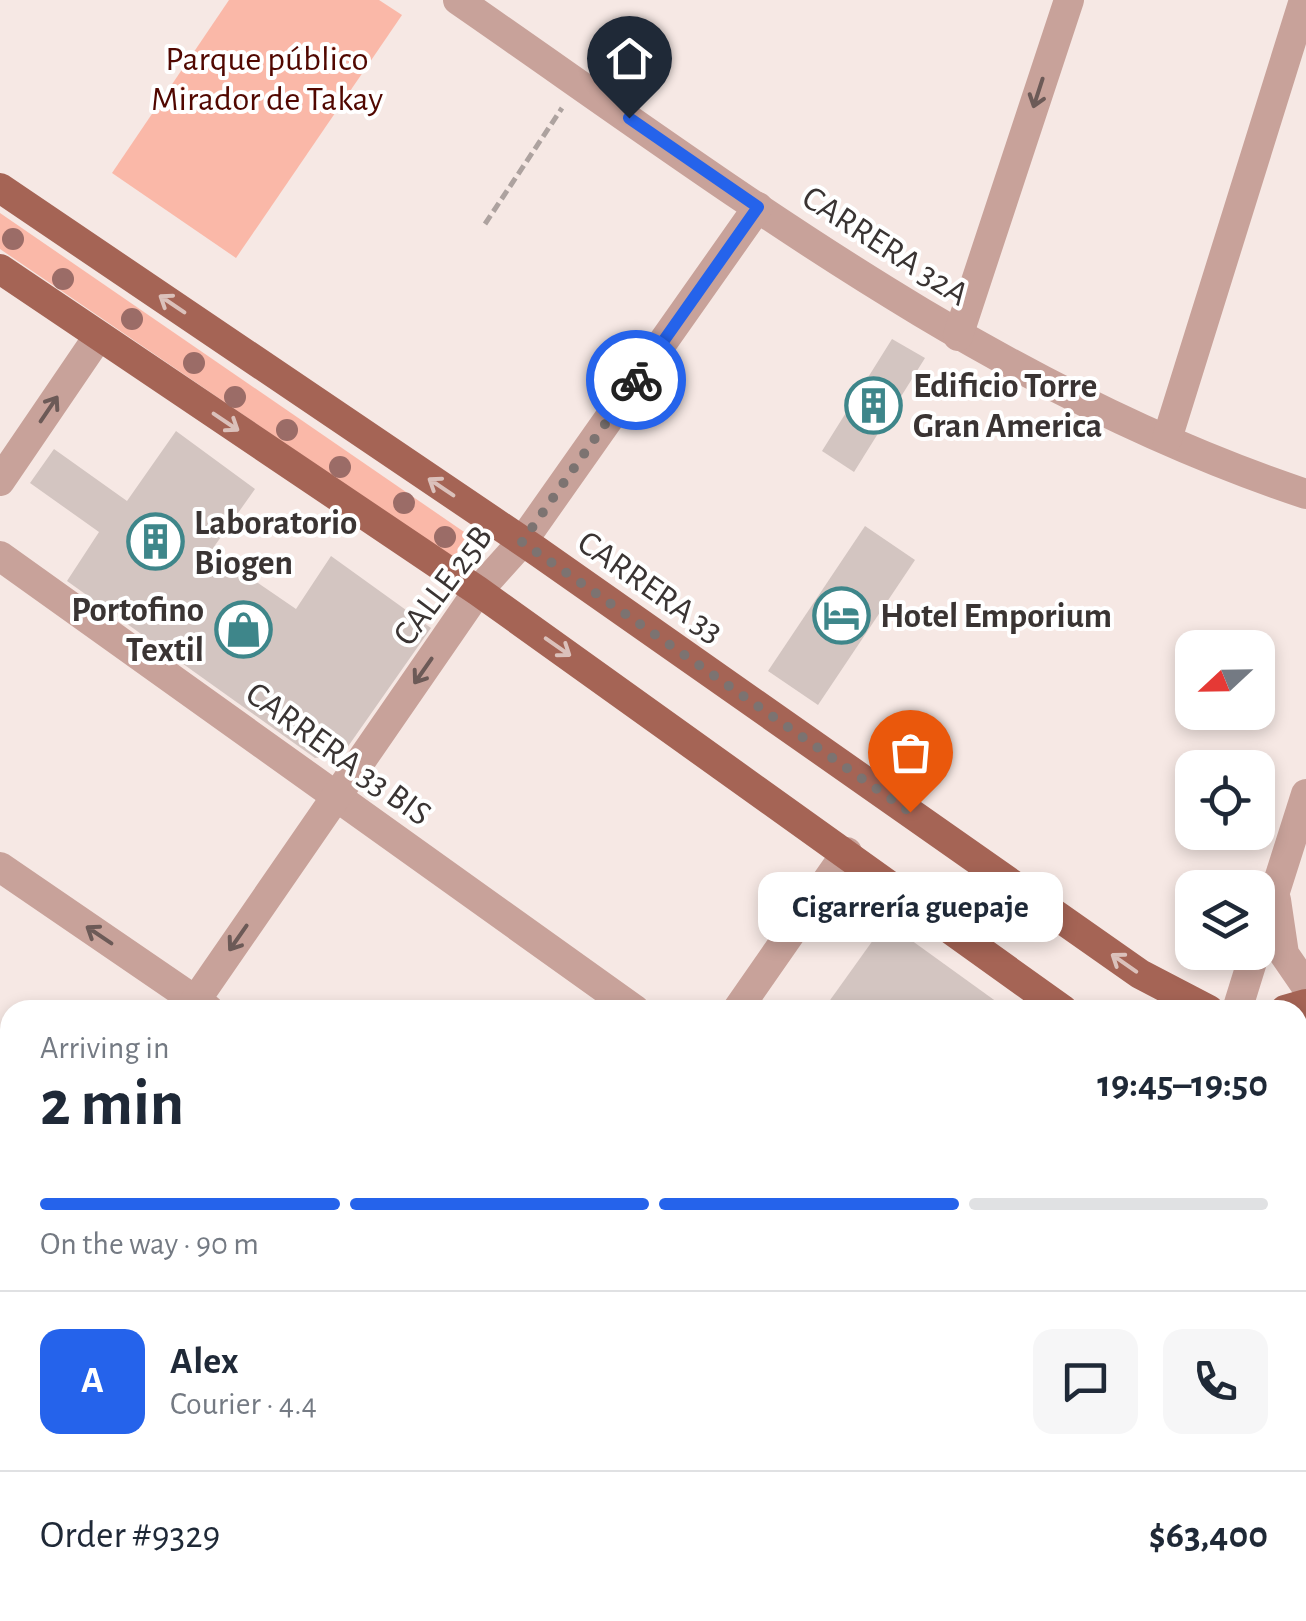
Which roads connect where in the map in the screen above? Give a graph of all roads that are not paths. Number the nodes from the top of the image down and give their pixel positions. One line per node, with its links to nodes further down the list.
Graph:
1 (458, 0): 5 (street, CARRERA 32A)
2 (1069, 0): 8 (street, one-way to 8)
3 (1304, 0): 9 (street)
4 (0, 188): 12 (main road, CARRERA 33, one-way to 4)
5 (758, 207): 8 (street, CARRERA 32A); 12 (street, CALLE 25B)
6 (0, 269): 7 (main road)
7 (98, 336): 10 (street, one-way to 7); 14 (main road, one-way to 14)
8 (958, 336): 9 (street, CARRERA 32A)
9 (1167, 439): 11 (street, CARRERA 32A)
10 (0, 482)
11 (1306, 494)
12 (522, 542): 14 (street, CALLE 25B); 28 (main road, CARRERA 33, one-way to 12)
13 (0, 556): 16 (street, CARRERA 33 BIS)
14 (478, 590): 16 (street, CALLE 25B, one-way to 16); 17 (main road, one-way to 17)
15 (1306, 794): 19 (street)
16 (336, 797): 24 (street, CALLE 25B, one-way to 24); 25 (street, CARRERA 33 BIS)
17 (847, 852): 26 (street); 27 (main road)
18 (0, 867): 23 (street, one-way to 18)
19 (1275, 889)
20 (1275, 898): 22 (street)
21 (1249, 970): 29 (street)
22 (1306, 986)
23 (188, 1000)
24 (203, 1000)
25 (621, 1000)
26 (744, 1000)
27 (1049, 1000)
28 (1190, 1000)
29 (1240, 1000)

